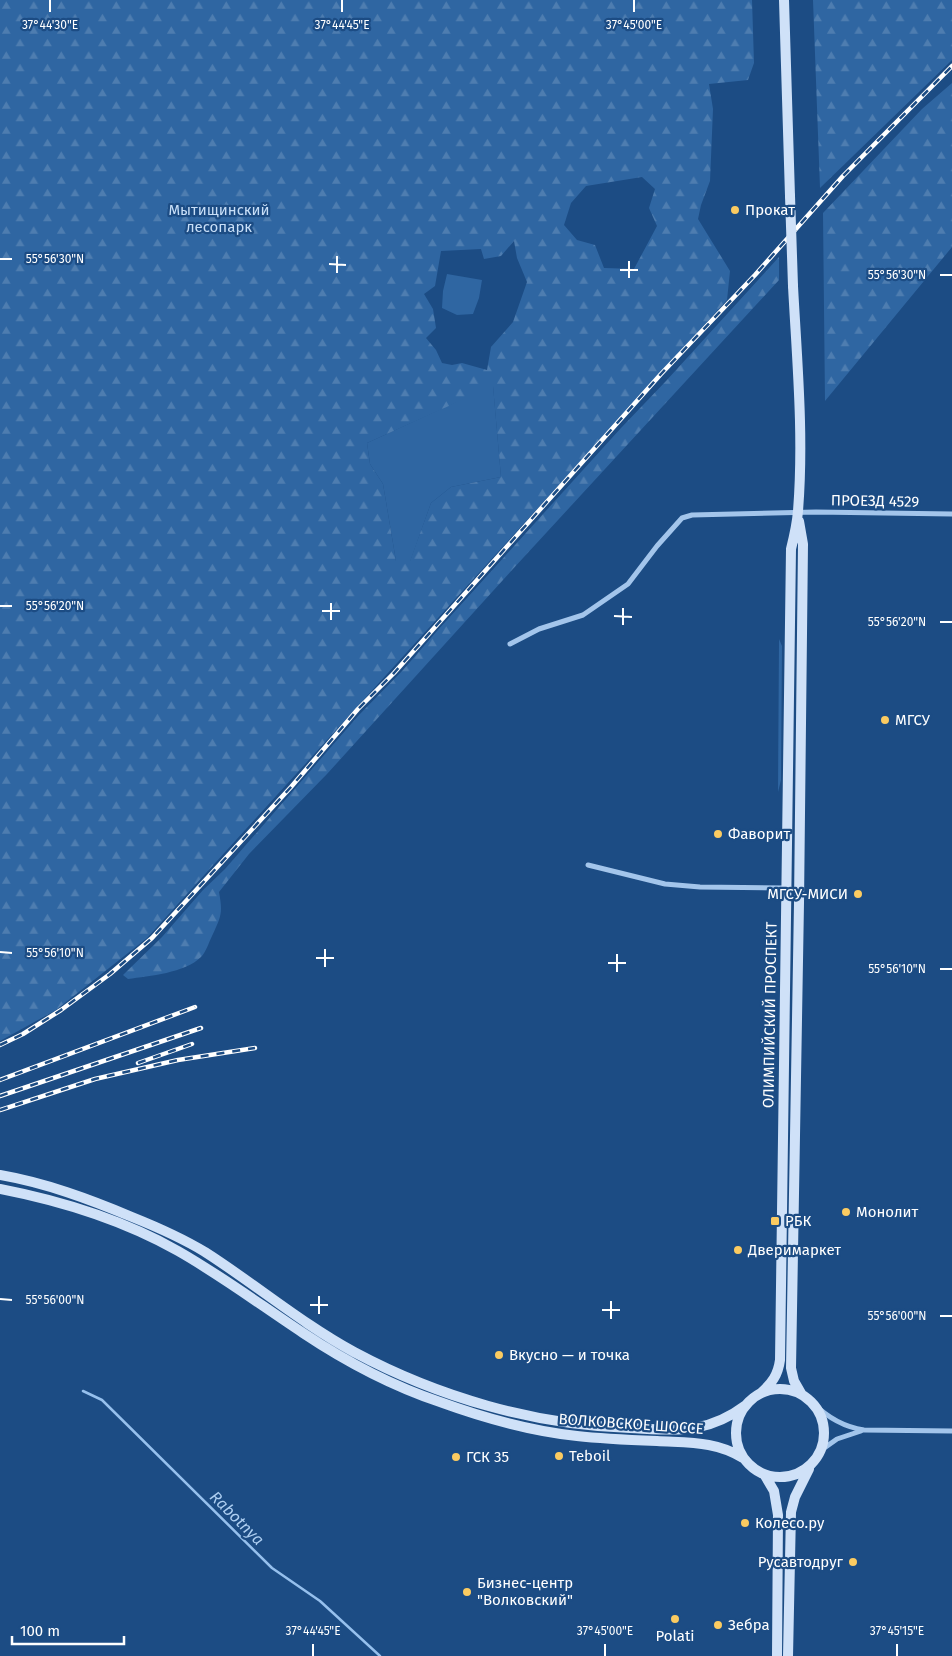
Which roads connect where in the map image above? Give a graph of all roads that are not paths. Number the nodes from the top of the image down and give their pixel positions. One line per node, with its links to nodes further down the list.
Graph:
1 (784, 0): 2 (main road, ОЛИМПИЙСКИЙ ПРОСПЕКТ, bridge)
2 (798, 512): 3 (street, ПРОЕЗД 4529); 4 (street, ПРОЕЗД 4529); 6 (main road, ОЛИМПИЙСКИЙ ПРОСПЕКТ); 10 (main road, ОЛИМПИЙСКИЙ ПРОСПЕКТ)
3 (952, 514)
4 (510, 644)
5 (588, 864): 6 (street)
6 (787, 888): 9 (main road, ОЛИМПИЙСКИЙ ПРОСПЕКТ)
7 (0, 1176): 12 (main road, ВОЛКОВСКОЕ ШОССЕ)
8 (0, 1189): 16 (main road, ВОЛКОВСКОЕ ШОССЕ)
9 (761, 1393): 10 (main road); 12 (main road)
10 (802, 1395): 11 (main road)
11 (814, 1403): 13 (street); 15 (main road)
12 (746, 1404): 16 (main road)
13 (864, 1430): 14 (street); 15 (street)
14 (952, 1431)
15 (820, 1451): 17 (main road)
16 (743, 1458): 18 (main road)
17 (811, 1466): 18 (main road); 20 (main road)
18 (764, 1474): 19 (main road)
19 (777, 1656)
20 (788, 1656)

